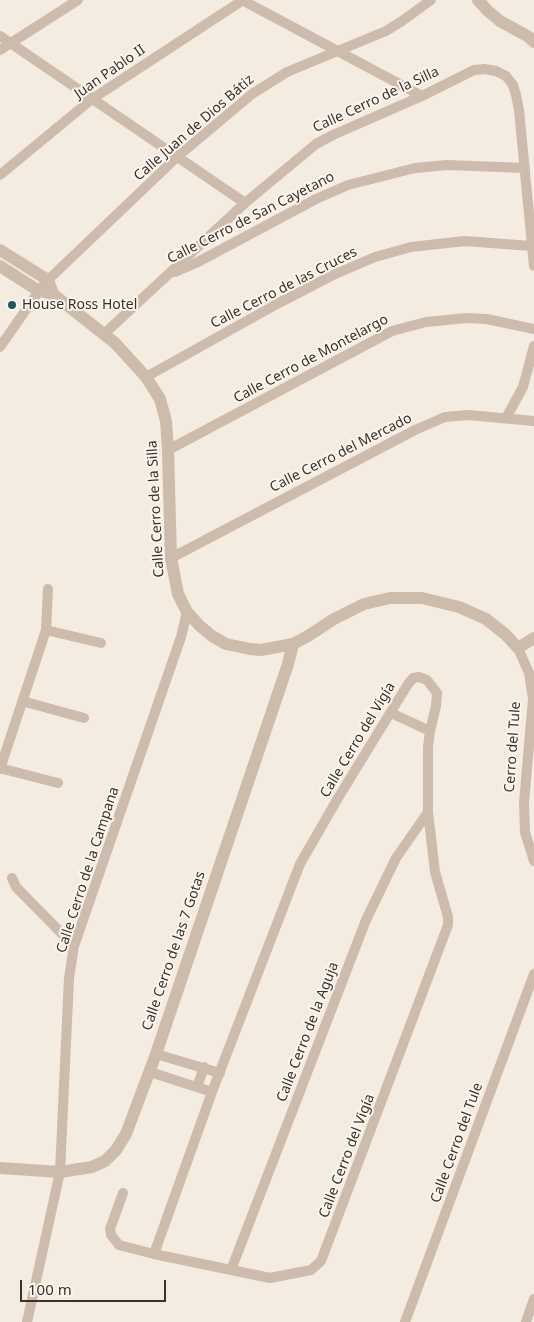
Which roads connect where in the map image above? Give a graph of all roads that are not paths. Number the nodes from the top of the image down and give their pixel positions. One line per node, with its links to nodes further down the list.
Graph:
1 (78, 0): 7 (street)
2 (242, 0): 9 (street); 11 (street, Juan Pablo II)
3 (431, 0): 9 (street, Calle Juan de Dios Bátiz)
4 (478, 0): 6 (street)
5 (0, 36): 7 (street)
6 (532, 38)
7 (10, 43): 8 (street); 11 (street)
8 (0, 50)
9 (337, 51): 10 (street); 12 (street, Calle Juan de Dios Bátiz)
10 (422, 96): 13 (street, Calle Cerro de la Silla); 15 (street, Calle Cerro de la Silla)
11 (92, 99): 12 (street); 14 (street, Juan Pablo II)
12 (177, 157): 15 (street); 21 (street, Calle Juan de Dios Bátiz)
13 (525, 168): 16 (street, Calle Cerro de la Silla); 20 (street, Calle Cerro de San Cayetano)
14 (0, 175)
15 (245, 203): 20 (street, Calle Cerro de la Silla)
16 (531, 246): 19 (street, Calle Cerro de la Silla); 28 (street, Calle Cerro de las Cruces)
17 (0, 250): 21 (street)
18 (0, 266): 22 (street)
19 (534, 266)
20 (167, 276): 25 (street, Calle Cerro de la Silla)
21 (48, 280): 22 (street, Calle Juan de Dios Bátiz); 23 (street)
22 (39, 291): 23 (street); 27 (street, Calle Juan de Dios Bátiz)
23 (53, 294): 25 (street, Calle Cerro de la Silla)
24 (534, 329): 31 (street, Calle Cerro de Montelargo)
25 (104, 334): 28 (street, Calle Cerro de la Silla)
26 (534, 346): 29 (street)
27 (0, 347)
28 (146, 377): 31 (street, Calle Cerro de la Silla)
29 (506, 418): 30 (street, Calle Cerro del Mercado); 32 (street, Calle Cerro del Mercado)
30 (534, 421)
31 (168, 450): 32 (street, Calle Cerro de la Silla)
32 (171, 558): 34 (street, Calle Cerro de la Silla)
33 (48, 589): 35 (street)
34 (187, 612): 38 (street, Calle Cerro de la Silla); 49 (street, Calle Cerro de la Campana)
35 (46, 630): 37 (street); 40 (street)
36 (534, 638): 39 (street)
37 (100, 642)
38 (293, 644): 39 (street, Cerro del Tule); 51 (street, Calle Cerro de las 7 Gotas)
39 (518, 648): 47 (street, Cerro del Tule)
40 (22, 701): 42 (street); 44 (street)
41 (391, 712): 43 (street); 43 (street, Calle Cerro del Vigía); 54 (street, Calle Cerro del Vigía)
42 (84, 718)
43 (430, 731): 46 (street, Calle Cerro del Vigía)
44 (0, 768): 45 (street)
45 (58, 783)
46 (428, 812): 61 (street, Calle Cerro de la Aguja); 61 (street, Calle Cerro del Vigía)
47 (534, 861)
48 (12, 878): 49 (street)
49 (74, 946): 58 (street, Calle Cerro de la Campana)
50 (534, 974): 64 (street, Calle Cerro del Tule)
51 (156, 1054): 52 (street); 53 (street, Calle Cerro de las 7 Gotas)
52 (204, 1067): 54 (street); 55 (street)
53 (150, 1072): 55 (street); 58 (street, Calle Cerro de las 7 Gotas)
54 (220, 1073): 56 (street, Calle Cerro del Vigía)
55 (197, 1087): 56 (street)
56 (212, 1092): 60 (street, Calle Cerro del Vigía)
57 (0, 1168): 58 (street, Calle Cerro de las 7 Gotas)
58 (60, 1172): 63 (street, Calle Cerro de la Campana)
59 (123, 1193): 60 (street, Calle Cerro del Vigía)
60 (154, 1254): 61 (street, Calle Cerro del Vigía)
61 (231, 1270)
62 (534, 1299): 65 (street)
63 (28, 1322)
64 (405, 1322)
65 (526, 1322)

